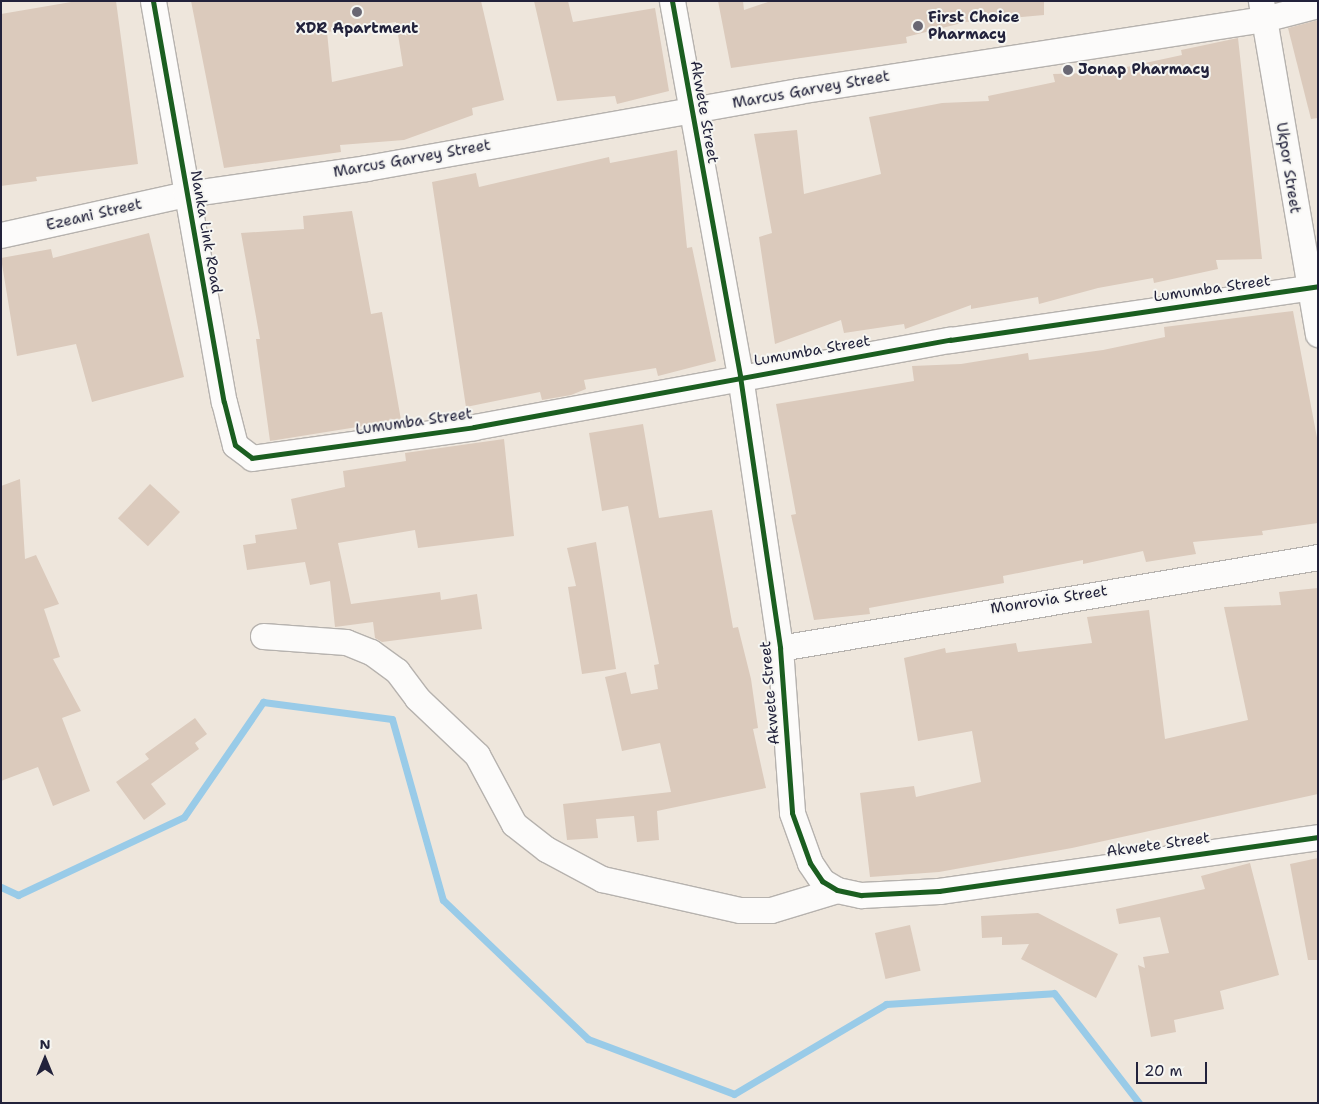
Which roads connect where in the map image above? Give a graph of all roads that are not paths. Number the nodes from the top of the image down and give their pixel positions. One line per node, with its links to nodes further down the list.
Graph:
1 (153, 1): 6 (street, Nanka Link Road)
2 (672, 1): 5 (street, Akwete Street)
3 (1318, 5): 4 (street, Marcus Garvey Street)
4 (1262, 10): 5 (street, Marcus Garvey Street); 8 (street, Ukpor Street)
5 (691, 111): 6 (street, Marcus Garvey Street); 10 (street, Akwete Street)
6 (186, 194): 7 (street, Ezeani Street); 11 (street, Nanka Link Road)
7 (1, 235)
8 (1313, 287): 9 (street, Ukpor Street); 10 (street, Lumumba Street)
9 (1318, 334)
10 (740, 376): 11 (street, Lumumba Street); 14 (street, Akwete Street)
11 (252, 458)
12 (1318, 557): 14 (street, Monrovia Street)
13 (263, 636): 16 (street)
14 (780, 648): 16 (street, Akwete Street)
15 (1318, 836): 16 (street, Akwete Street)
16 (837, 890)

